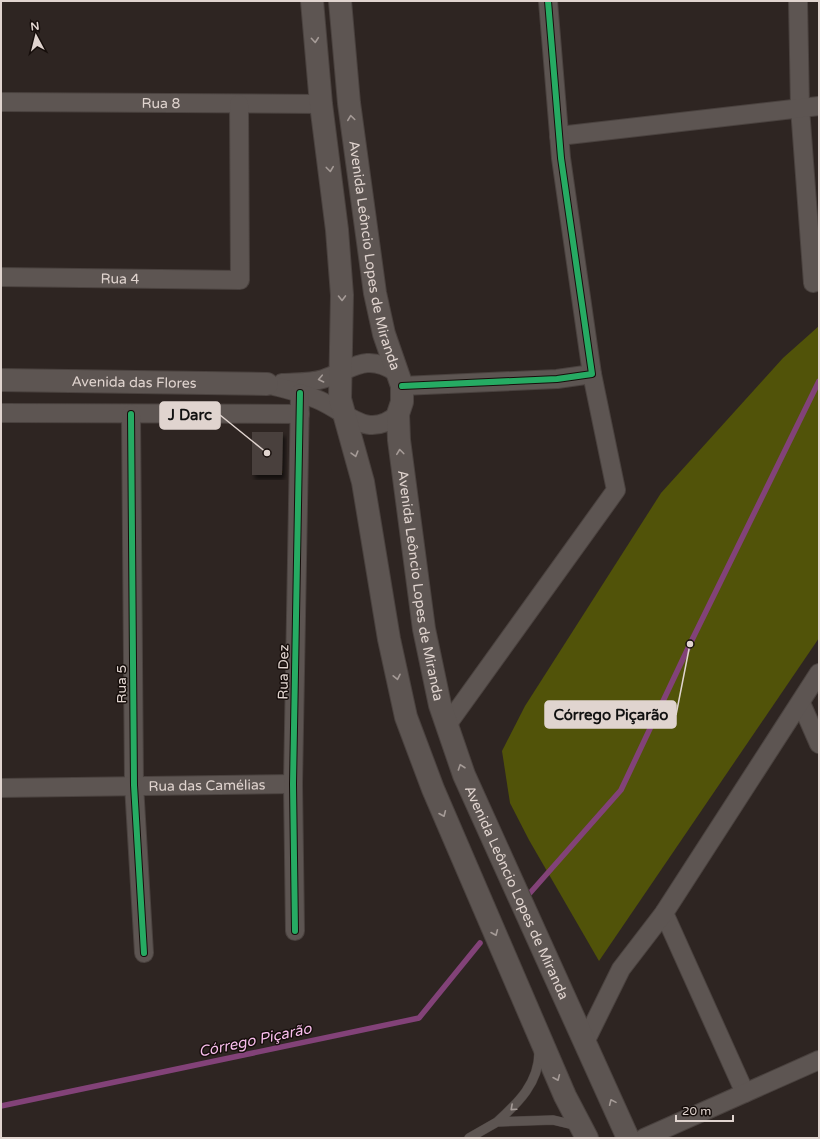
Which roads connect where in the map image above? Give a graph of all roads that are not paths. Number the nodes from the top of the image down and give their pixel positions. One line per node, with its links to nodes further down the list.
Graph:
1 (312, 1): 7 (main road, Avenida Leôncio Lopes de Miranda, one-way to 7)
2 (340, 1): 15 (main road, Avenida Leôncio Lopes de Miranda, one-way to 2)
3 (548, 1): 10 (street)
4 (798, 1): 9 (street)
5 (1, 102): 6 (street, Rua 8)
6 (239, 104): 7 (street, Rua 8); 11 (street, Rua 4)
7 (321, 104): 13 (main road, Avenida Leôncio Lopes de Miranda, one-way to 13)
8 (819, 106): 9 (street)
9 (800, 108): 10 (street); 12 (street)
10 (559, 136): 14 (street)
11 (1, 277)
12 (813, 283)
13 (341, 372): 15 (street); 17 (street, one-way to 17); 23 (main road, Avenida Leôncio Lopes de Miranda)
14 (592, 374): 15 (street); 26 (street)
15 (399, 379): 22 (main road, Avenida Leôncio Lopes de Miranda)
16 (1, 380): 17 (main road, Avenida das Flores)
17 (267, 384): 18 (street)
18 (300, 393): 21 (street, Rua Dez); 23 (street)
19 (1, 413): 20 (street)
20 (131, 414): 21 (street); 29 (street, Rua 5)
21 (300, 414): 28 (street, Rua Dez)
22 (398, 414): 23 (street); 26 (main road, Avenida Leôncio Lopes de Miranda, one-way to 22)
23 (346, 416): 34 (main road, Avenida Leôncio Lopes de Miranda, one-way to 34)
24 (819, 673): 25 (street)
25 (801, 703): 27 (street); 31 (street)
26 (447, 724): 35 (main road, Avenida Leôncio Lopes de Miranda, one-way to 26)
27 (819, 744)
28 (294, 784): 29 (street, Rua das Camélias); 32 (street, Rua Dez)
29 (134, 785): 30 (street, Rua das Camélias); 33 (street, Rua 5)
30 (1, 788)
31 (664, 913): 35 (street); 37 (street)
32 (296, 931)
33 (144, 953)
34 (539, 1035): 38 (lane, one-way to 38); 39 (main road, Avenida Leôncio Lopes de Miranda, one-way to 39)
35 (585, 1042): 41 (main road, Avenida Leôncio Lopes de Miranda, one-way to 35)
36 (819, 1060): 37 (street)
37 (745, 1093): 42 (street)
38 (497, 1122): 39 (lane); 40 (lane)
39 (585, 1133)
40 (469, 1138)
41 (628, 1138)
42 (644, 1138)

